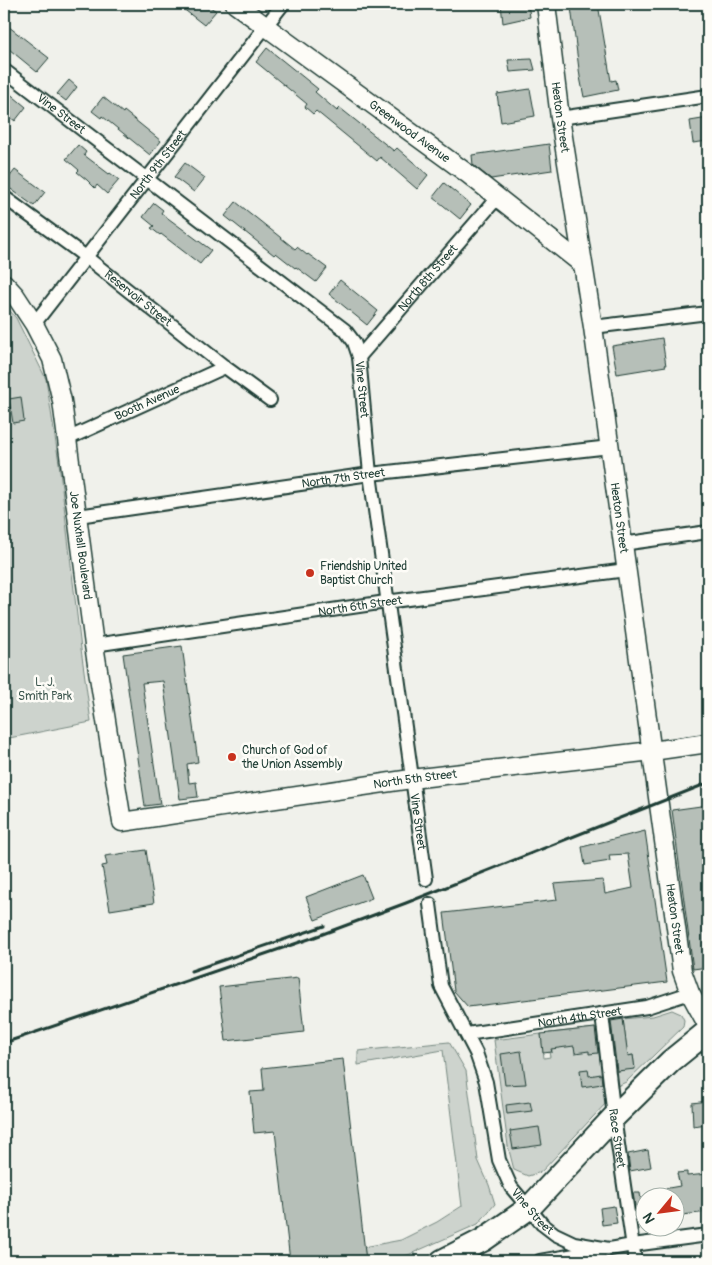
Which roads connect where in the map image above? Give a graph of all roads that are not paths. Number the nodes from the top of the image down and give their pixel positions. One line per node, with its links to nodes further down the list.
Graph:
1 (235, 4): 4 (street, Greenwood Avenue)
2 (283, 4): 4 (street, North 9th Street)
3 (546, 4): 7 (street, Heaton Street)
4 (264, 26): 8 (street, North 9th Street); 10 (street, Greenwood Avenue)
5 (4, 70): 8 (street, Vine Street)
6 (708, 96): 7 (street)
7 (560, 118): 12 (street, Heaton Street)
8 (147, 179): 11 (street, North 9th Street); 17 (street, Vine Street)
9 (4, 197): 11 (street, Reservoir Street)
10 (497, 198): 12 (street, Greenwood Avenue); 17 (street, North 8th Street)
11 (86, 257): 15 (street, North 9th Street); 18 (street, Reservoir Street)
12 (582, 264): 16 (street, Heaton Street)
13 (4, 283): 15 (street, Joe Nuxhall Boulevard)
14 (708, 313): 16 (street)
15 (34, 324): 20 (street, Joe Nuxhall Boulevard)
16 (593, 327): 21 (street, Heaton Street)
17 (359, 357): 22 (street, Vine Street)
18 (225, 367): 19 (street, Reservoir Street); 20 (street, Booth Avenue)
19 (270, 400)
20 (67, 439): 23 (street, Joe Nuxhall Boulevard)
21 (610, 447): 22 (street, North 7th Street); 25 (street, Heaton Street)
22 (370, 474): 23 (street, North 7th Street); 27 (street, Vine Street)
23 (78, 516): 28 (street, Joe Nuxhall Boulevard)
24 (708, 532): 25 (street)
25 (622, 544): 26 (street, Heaton Street)
26 (626, 570): 27 (street, North 6th Street); 30 (street, Heaton Street)
27 (386, 602): 28 (street, North 6th Street); 31 (street, Vine Street)
28 (94, 645): 32 (street, Joe Nuxhall Boulevard)
29 (708, 743): 30 (street, North 5th Street)
30 (652, 751): 31 (street, North 5th Street); 35 (street, Heaton Street)
31 (411, 779): 32 (street, North 5th Street); 33 (street, Vine Street)
32 (122, 822)
33 (426, 879)
34 (430, 904): 39 (street, Vine Street)
35 (690, 994): 36 (street, North 4th Street); 37 (street, Heaton Street)
36 (602, 1014): 39 (street, North 4th Street); 40 (street, Race Street)
37 (708, 1026)
38 (708, 1031): 40 (highway)
39 (467, 1034): 41 (street, Vine Street)
40 (614, 1117): 41 (highway); 43 (street, Race Street)
41 (529, 1208): 44 (street, Vine Street); 45 (highway)
42 (708, 1235): 43 (street)
43 (632, 1245): 44 (street); 47 (street, Race Street)
44 (609, 1249): 46 (street)
45 (442, 1261)
46 (540, 1261)
47 (635, 1261)

